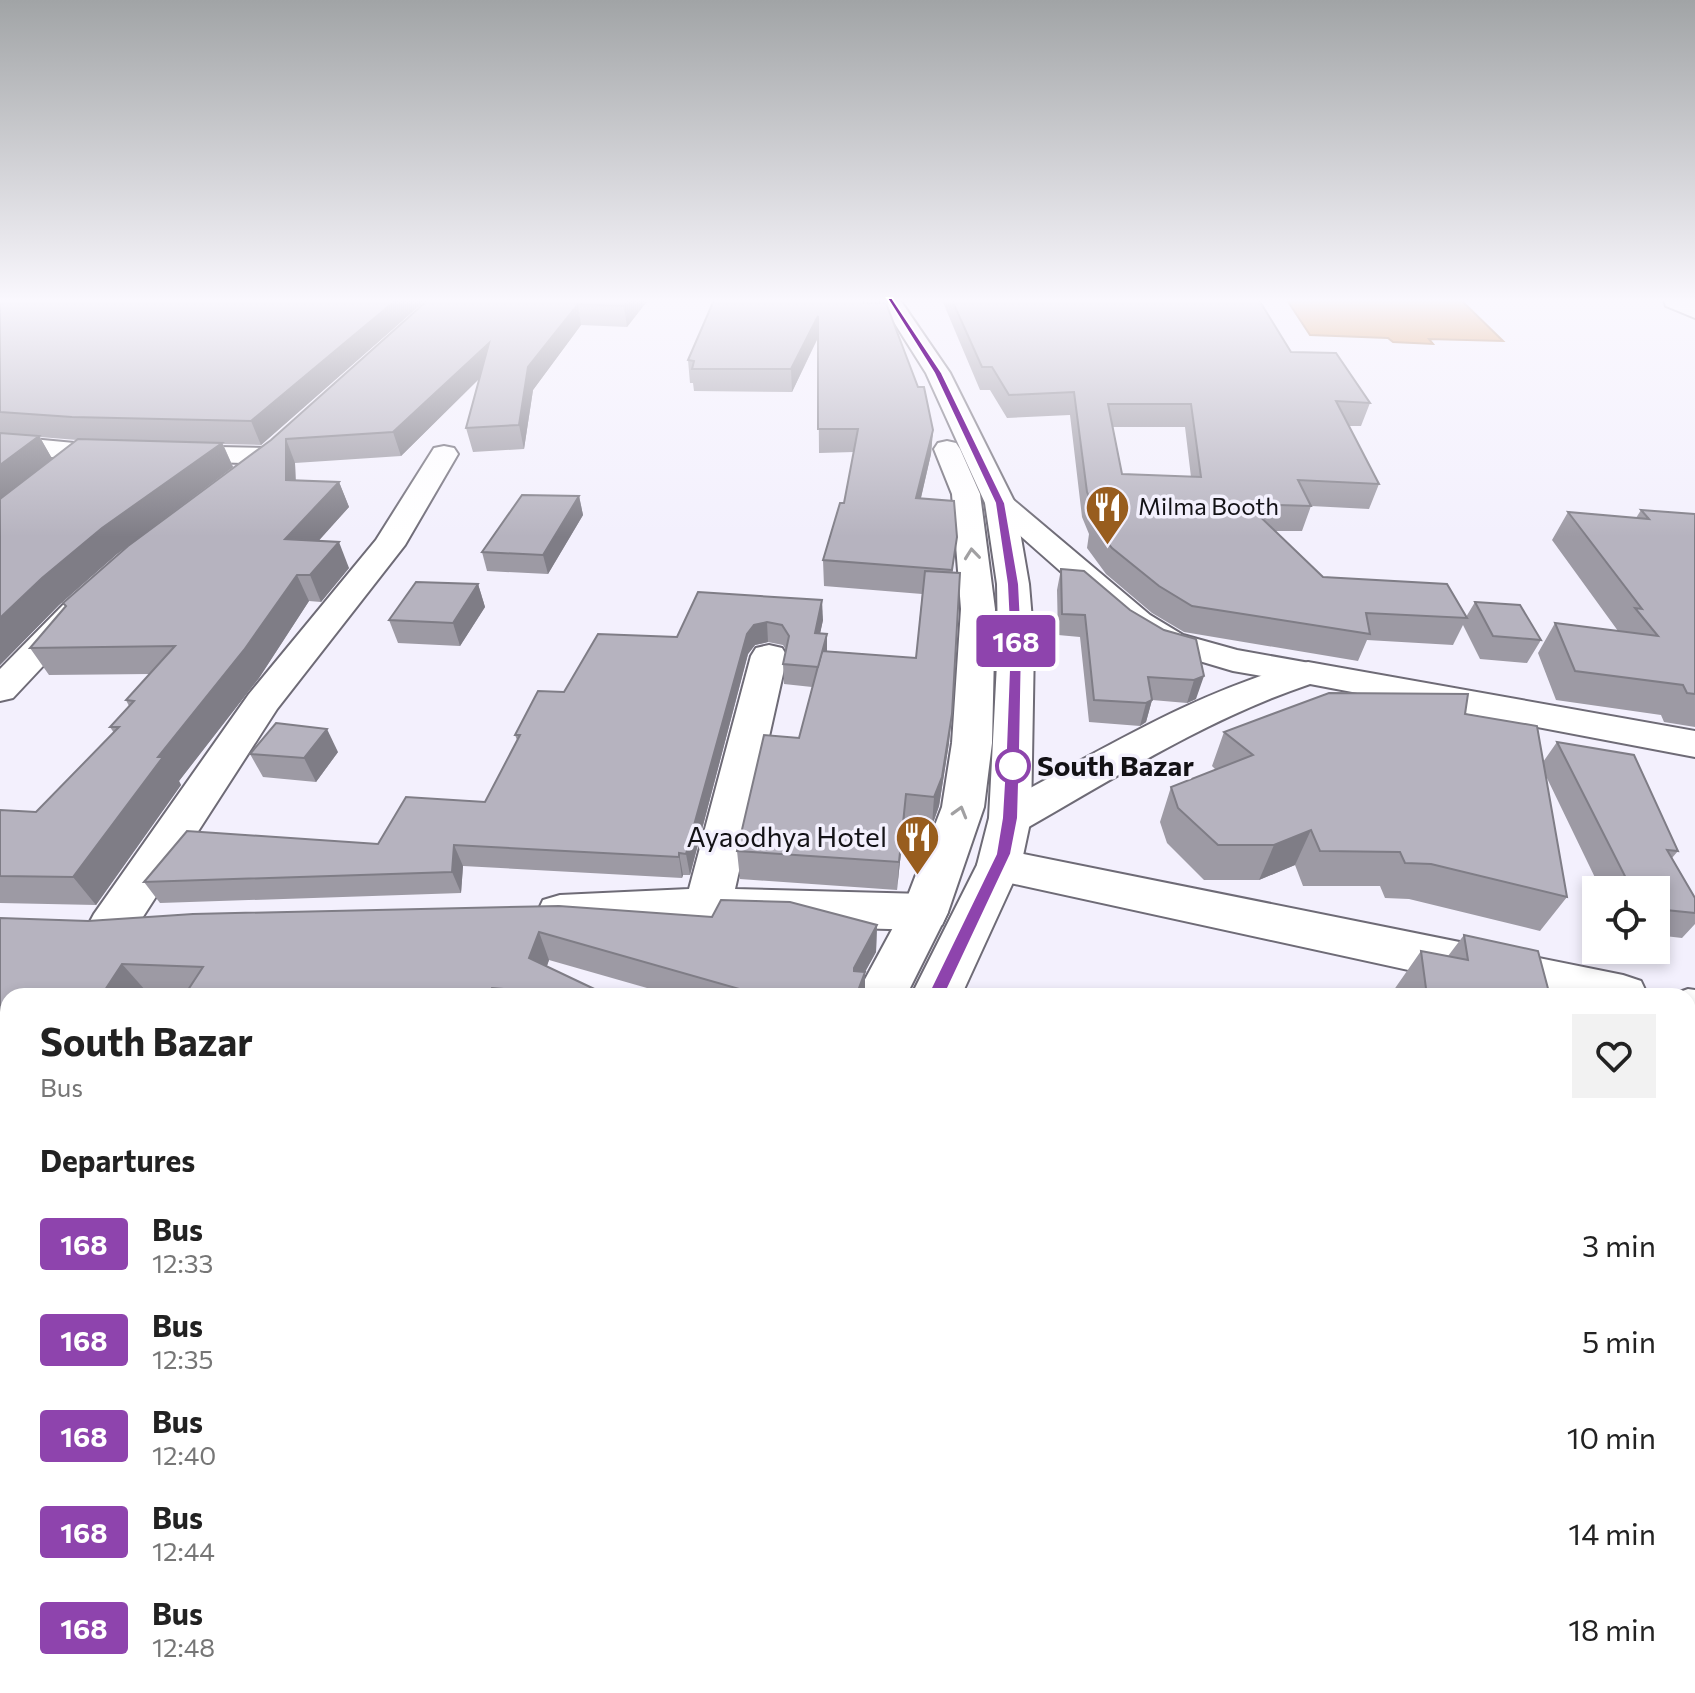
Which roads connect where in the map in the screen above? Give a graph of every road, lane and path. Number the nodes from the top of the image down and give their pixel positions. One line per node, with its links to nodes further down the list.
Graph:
1 (911, 379): 19 (main road, one-way to 1)
2 (941, 379): 11 (main road)
3 (291, 437): 9 (main road)
4 (0, 444): 5 (main road)
5 (85, 452): 6 (main road); 12 (main road)
6 (116, 452)
7 (146, 453): 9 (main road)
8 (444, 454): 26 (main road)
9 (269, 456): 10 (main road)
10 (238, 479)
11 (1000, 503): 15 (main road); 18 (main road)
12 (0, 519)
13 (95, 594): 16 (main road)
14 (769, 656): 21 (main road)
15 (1308, 673): 17 (main road); 18 (main road)
16 (0, 690)
17 (1695, 744)
18 (1010, 818): 20 (main road)
19 (945, 856): 20 (main road); 22 (main road)
20 (999, 865): 28 (main road); 29 (main road)
21 (708, 906): 22 (main road); 23 (main road)
22 (925, 912): 27 (main road)
23 (524, 913)
24 (169, 923): 26 (main road)
25 (64, 925): 26 (main road)
26 (111, 927)
27 (885, 988)
28 (940, 988)
29 (1585, 988)

